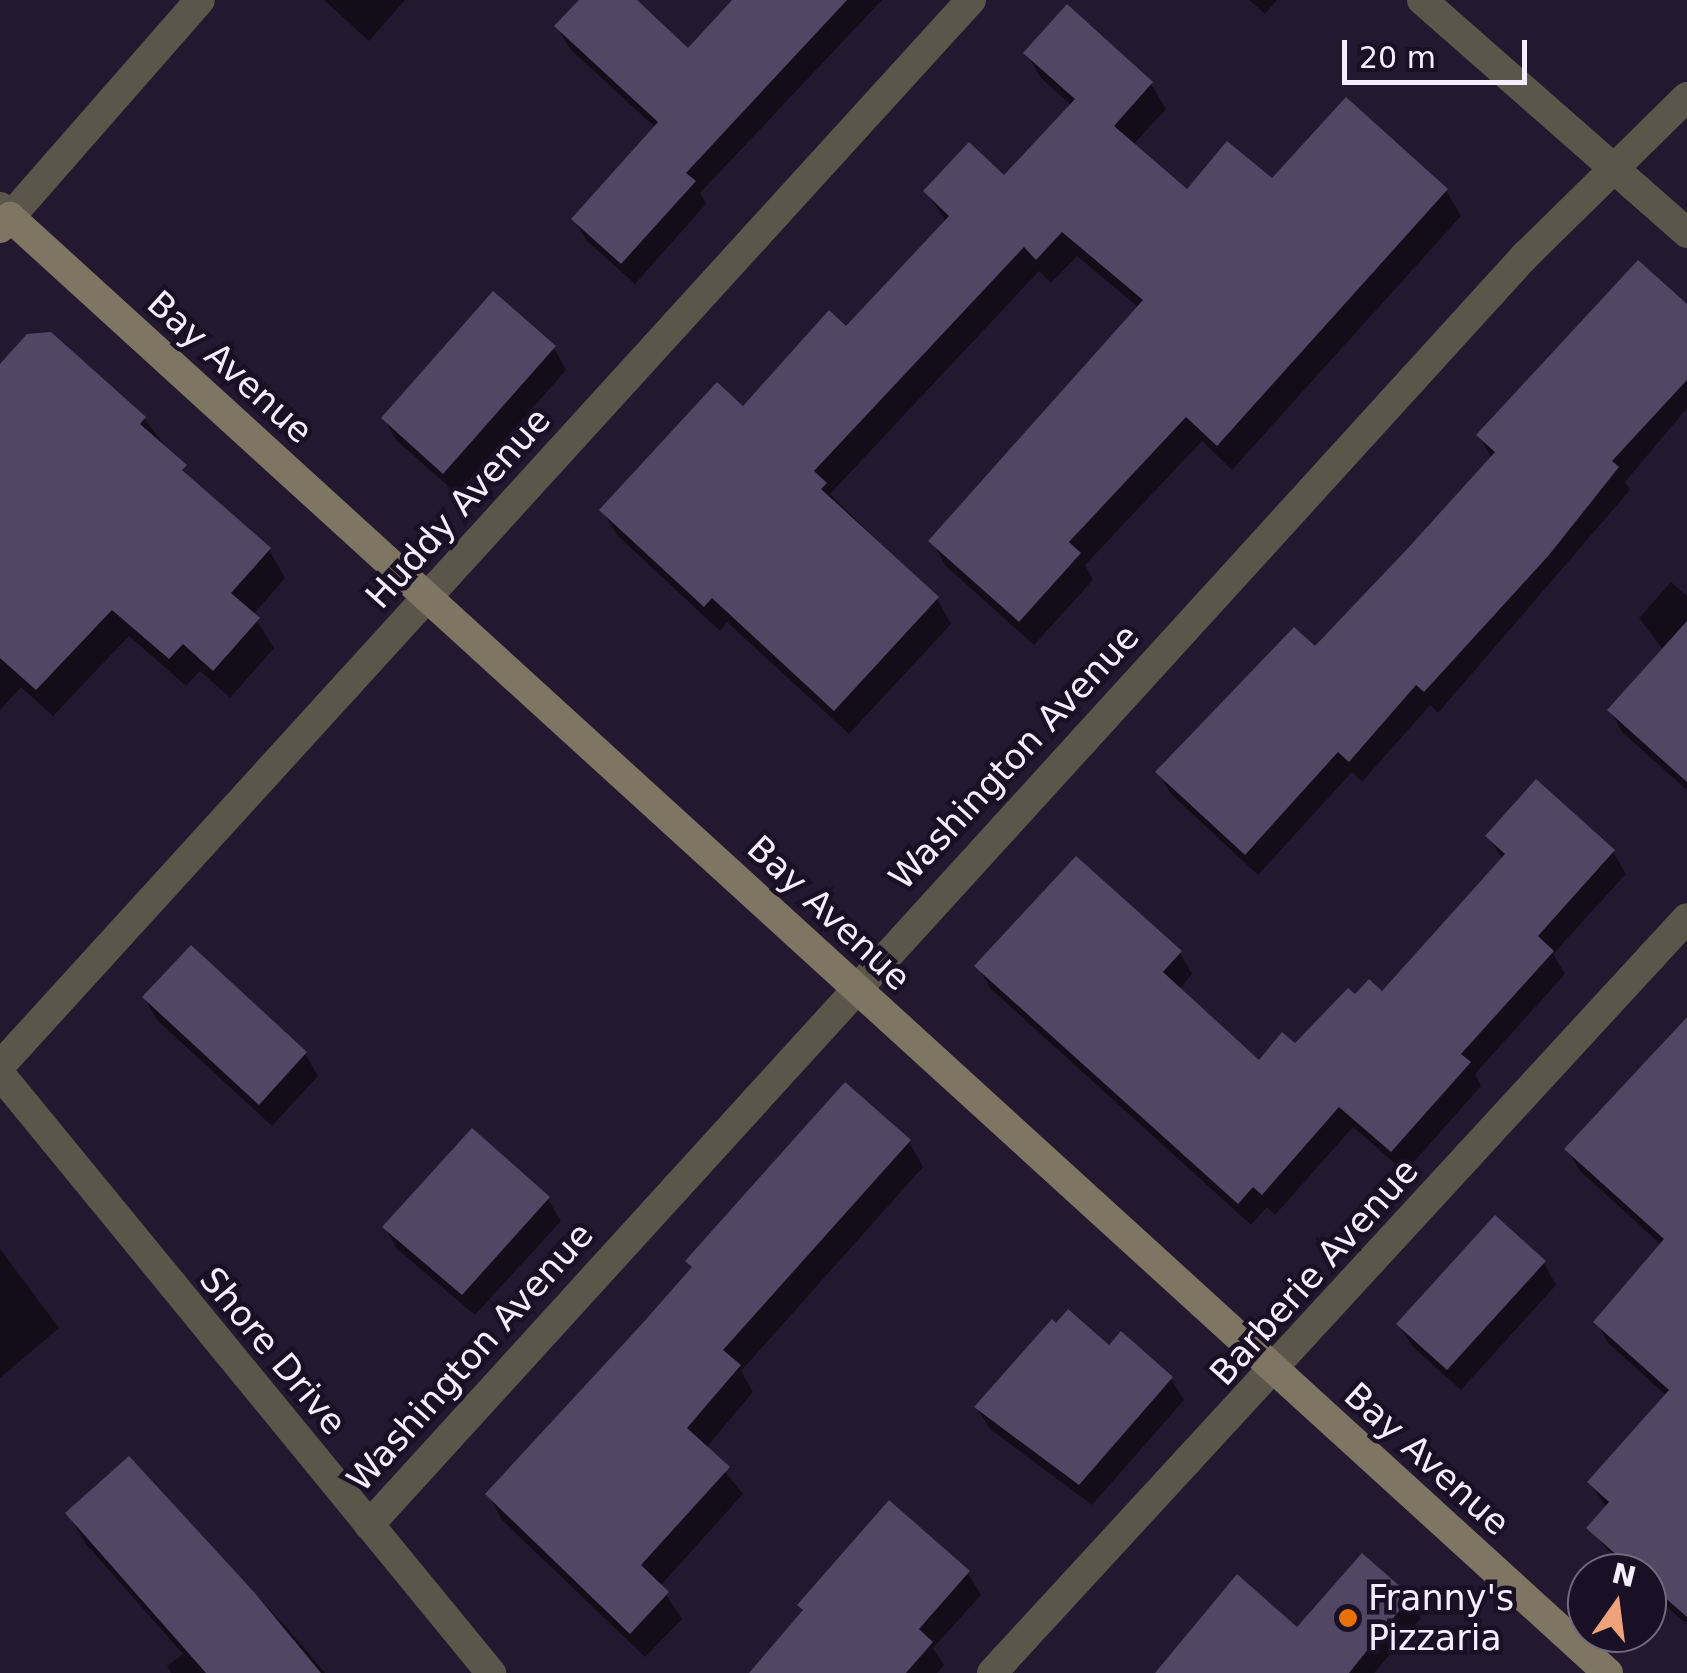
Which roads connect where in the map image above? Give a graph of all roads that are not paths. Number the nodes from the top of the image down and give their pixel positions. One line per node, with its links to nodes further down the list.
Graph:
1 (200, 0): 6 (street)
2 (971, 0): 8 (street, Huddy Avenue)
3 (1422, 0): 5 (street)
4 (1687, 97): 5 (street, Washington Avenue)
5 (1615, 165): 7 (street); 10 (street, Washington Avenue)
6 (3, 217): 8 (street, Bay Avenue)
7 (1687, 233)
8 (426, 595): 10 (street, Bay Avenue); 11 (street, Huddy Avenue)
9 (1687, 918): 13 (street, Barberie Avenue)
10 (855, 988): 13 (street, Bay Avenue); 14 (street, Washington Avenue)
11 (0, 1066)
12 (0, 1074): 14 (street, Shore Drive)
13 (1272, 1370): 16 (street, Barberie Avenue); 17 (street, Bay Avenue)
14 (370, 1525): 15 (street, Shore Drive)
15 (491, 1673)
16 (992, 1673)
17 (1608, 1673)

